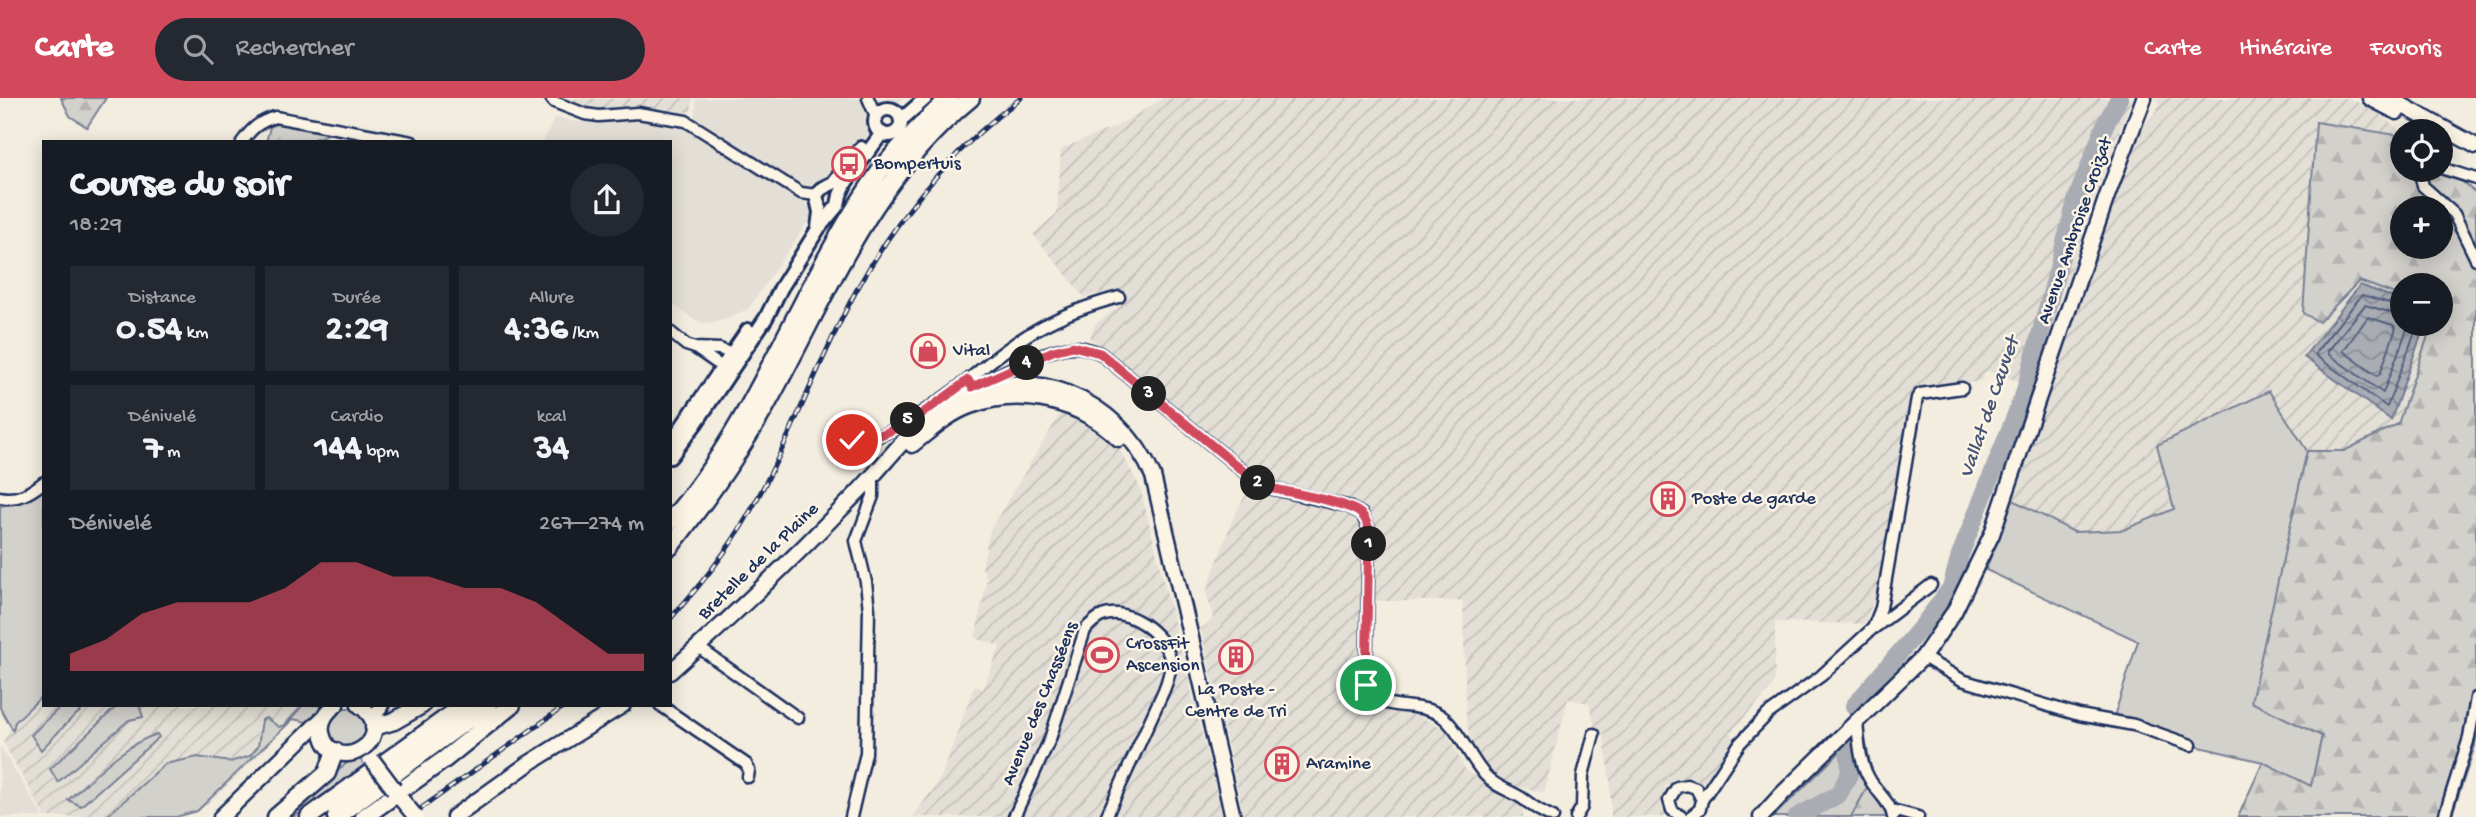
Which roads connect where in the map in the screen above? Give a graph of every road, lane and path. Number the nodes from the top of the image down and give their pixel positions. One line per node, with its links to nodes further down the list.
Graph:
1 (551, 98): 22 (street)
2 (868, 98): 9 (street)
3 (924, 98): 10 (street)
4 (949, 98): 39 (highway)
5 (971, 98): 40 (highway)
6 (2144, 98): 44 (main road, Avenue Ambroise Croizat)
7 (2370, 98): 11 (main road)
8 (2389, 98): 16 (main road)
9 (874, 112)
10 (898, 116): 12 (street); 12 (street)
11 (2409, 119)
12 (879, 131): 21 (street); 22 (street)
13 (243, 140): 14 (street)
14 (401, 140)
15 (2453, 143): 17 (main road)
16 (2476, 146)
17 (2476, 156)
18 (2453, 171): 19 (street)
19 (2476, 179)
20 (2422, 182): 25 (street)
21 (840, 195): 22 (street); 23 (street)
22 (820, 197): 23 (street); 24 (street)
23 (834, 210): 24 (street)
24 (818, 229): 29 (street)
25 (2476, 259)
26 (1119, 296): 32 (street)
27 (672, 334): 28 (street)
28 (695, 348): 29 (street); 30 (street)
29 (735, 356): 30 (street)
30 (726, 370): 34 (street); 35 (street)
31 (1962, 388): 42 (street)
32 (973, 391): 33 (street); 36 (main road, Bretelle de la Plaine); 69 (street); 82 (main road, Bretelle de la Plaine)
33 (832, 433)
34 (672, 441)
35 (672, 454)
36 (873, 477): 43 (main road, Bretelle de la Plaine); 79 (street)
37 (42, 484): 38 (street)
38 (0, 497)
39 (672, 518)
40 (672, 544)
41 (1931, 584): 42 (street)
42 (1873, 628): 68 (street)
43 (698, 647): 45 (main road, Bretelle de la Plaine); 57 (street)
44 (1923, 657): 58 (main road, Avenue Ambroise Croizat); 61 (street)
45 (672, 670)
46 (2476, 698): 90 (street)
47 (334, 707): 56 (main road)
48 (362, 707): 59 (main road)
49 (381, 707): 59 (street)
50 (418, 707): 59 (highway)
51 (461, 707): 74 (highway)
52 (485, 707): 75 (highway)
53 (510, 707): 67 (highway)
54 (620, 707): 78 (main road)
55 (663, 707): 65 (street)
56 (323, 718): 62 (main road); 63 (main road)
57 (798, 718)
58 (1857, 722): 66 (main road, Avenue Ambroise Croizat); 71 (street)
59 (373, 724): 64 (main road)
60 (1594, 734): 84 (street)
61 (2191, 745)
62 (294, 747): 63 (main road); 72 (main road)
63 (332, 749): 64 (main road); 73 (highway)
64 (364, 749): 67 (main road, bridge)
65 (748, 777)
66 (1782, 793): 87 (main road, Avenue Ambroise Croizat); 88 (main road, Avenue Ambroise Croizat)
67 (397, 794): 76 (highway); 77 (main road, bridge)
68 (1702, 800): 70 (street); 86 (street)
69 (1530, 812): 83 (street)
70 (1672, 814): 85 (street)
71 (1893, 814): 89 (street)
72 (221, 817)
73 (276, 817)
74 (309, 817)
75 (336, 817)
76 (364, 817)
77 (416, 817)
78 (454, 817)
79 (851, 817)
80 (1014, 817): 81 (street, Avenue des Chasséens)
81 (1106, 817)
82 (1233, 817)
83 (1553, 817)
84 (1576, 817)
85 (1682, 817)
86 (1690, 817)
87 (1752, 817)
88 (1761, 817)
89 (1918, 817)
90 (2444, 817)

